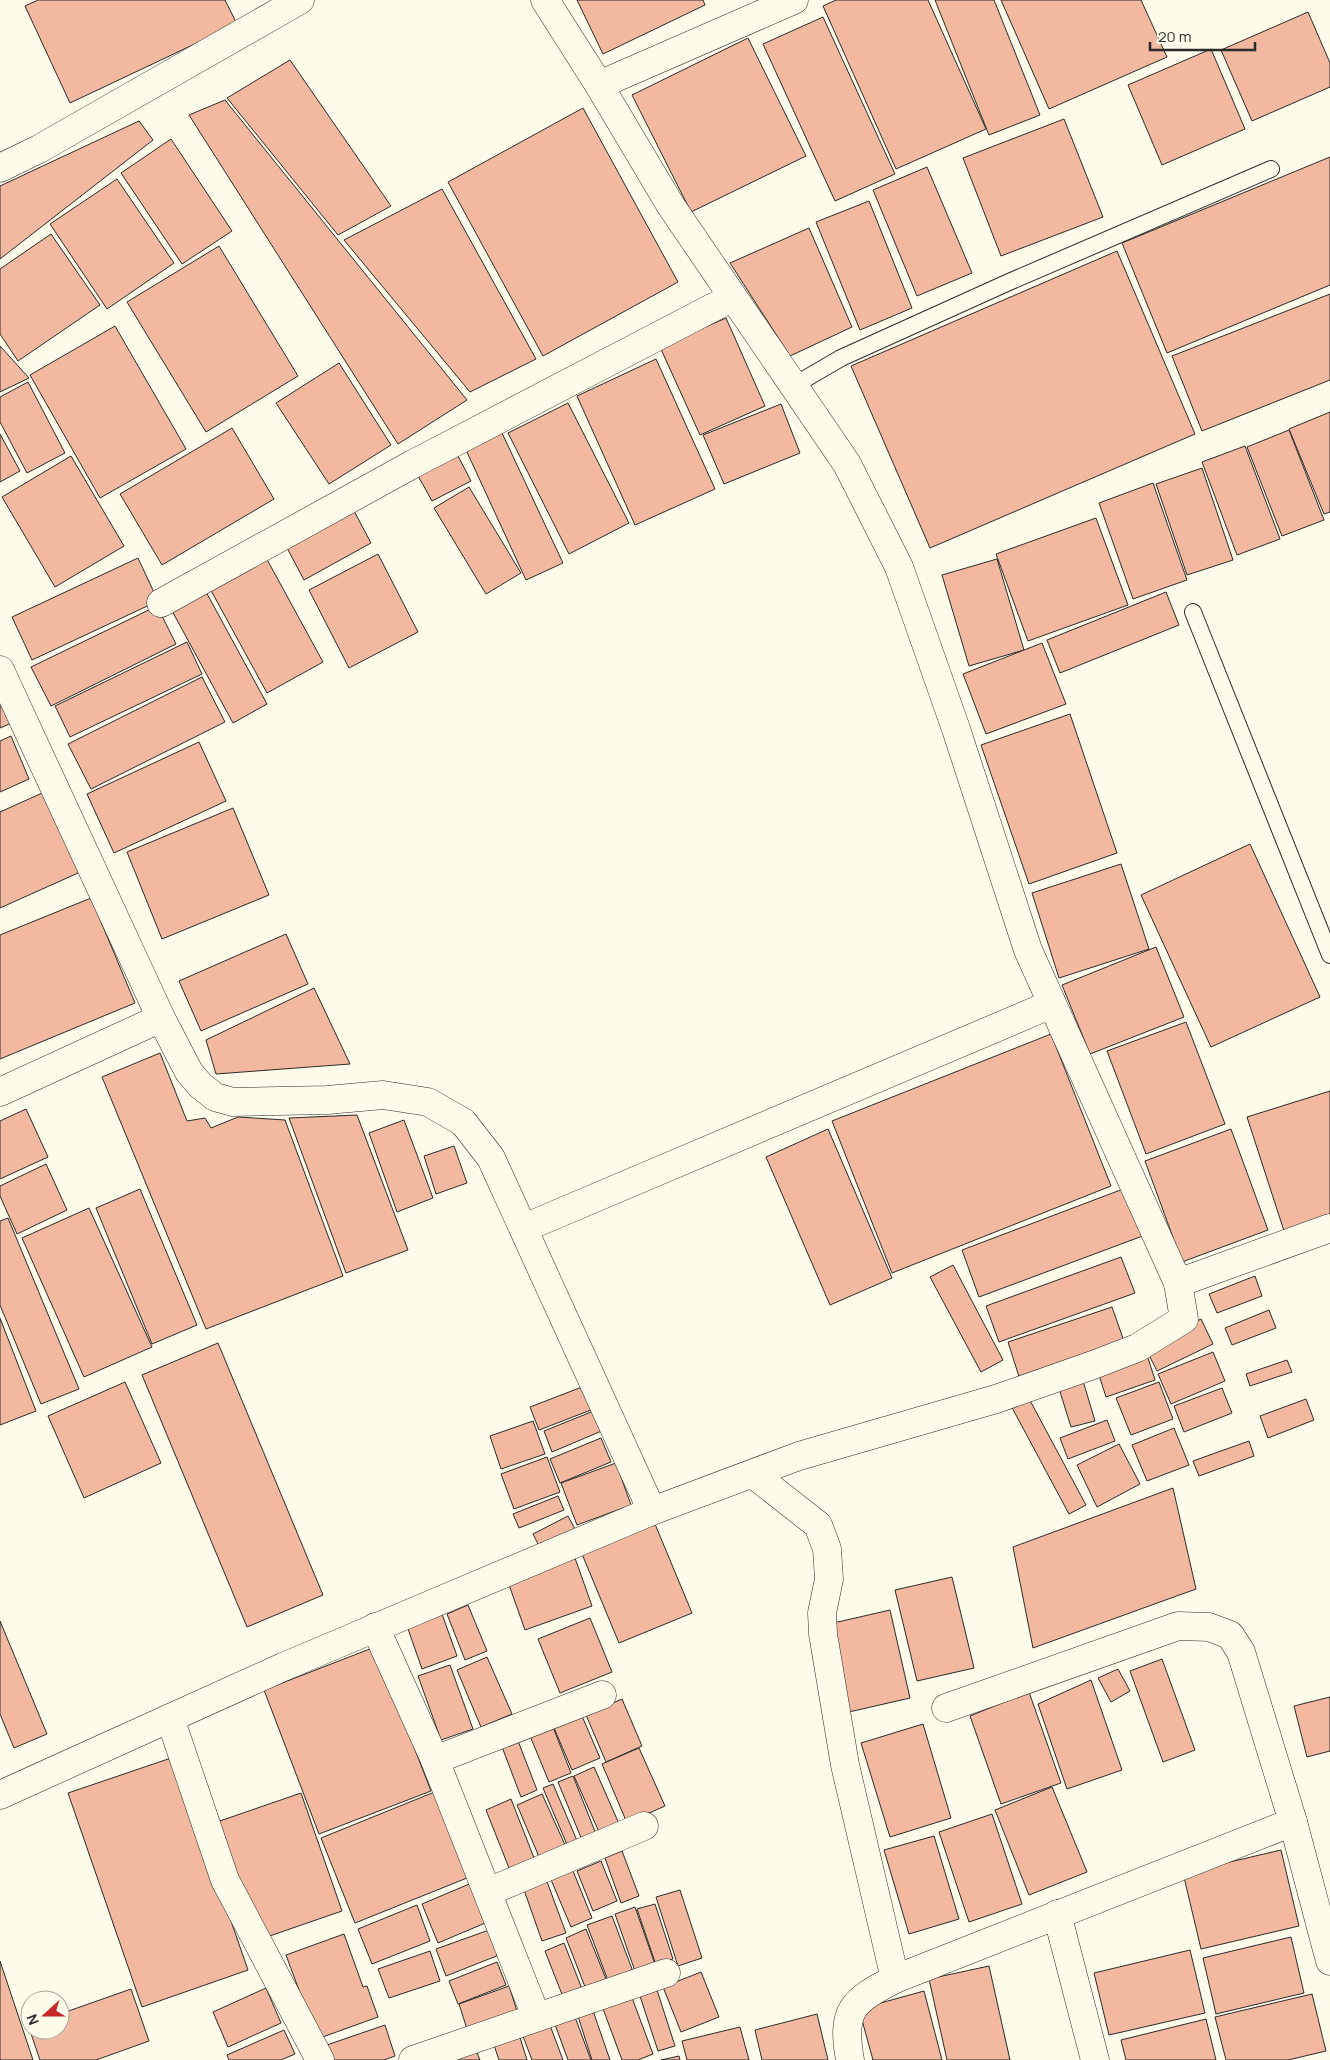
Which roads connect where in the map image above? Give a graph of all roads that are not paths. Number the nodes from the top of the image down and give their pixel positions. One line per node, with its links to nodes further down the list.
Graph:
1 (300, 0): 5 (street)
2 (545, 0): 4 (street)
3 (794, 0): 4 (street)
4 (599, 85): 7 (street)
5 (0, 168)
6 (1270, 169): 8 (lane)
7 (731, 298): 8 (street); 9 (street)
8 (793, 386): 13 (street)
9 (161, 603)
10 (1193, 612): 12 (lane)
11 (0, 670): 14 (street)
12 (1330, 955)
13 (1052, 1004): 16 (street); 18 (street)
14 (161, 1018): 15 (street); 16 (street)
15 (0, 1092)
16 (524, 1228): 20 (street)
17 (1330, 1228): 18 (street)
18 (1178, 1283): 19 (street)
19 (753, 1474): 20 (street); 33 (street)
20 (652, 1511): 21 (street)
21 (374, 1627): 24 (street); 25 (street)
22 (602, 1695): 25 (street)
23 (946, 1708): 27 (street)
24 (170, 1718): 26 (street); 35 (street)
25 (435, 1760): 29 (street)
26 (0, 1795)
27 (1293, 1822): 30 (street); 31 (street)
28 (644, 1826): 29 (street)
29 (488, 1892): 34 (street)
30 (1057, 1914): 33 (street); 38 (street)
31 (1330, 1961)
32 (666, 1973): 34 (street)
33 (895, 1979): 37 (street)
34 (536, 2016): 36 (street)
35 (320, 2060)
36 (413, 2060)
37 (850, 2060)
38 (1094, 2060)

